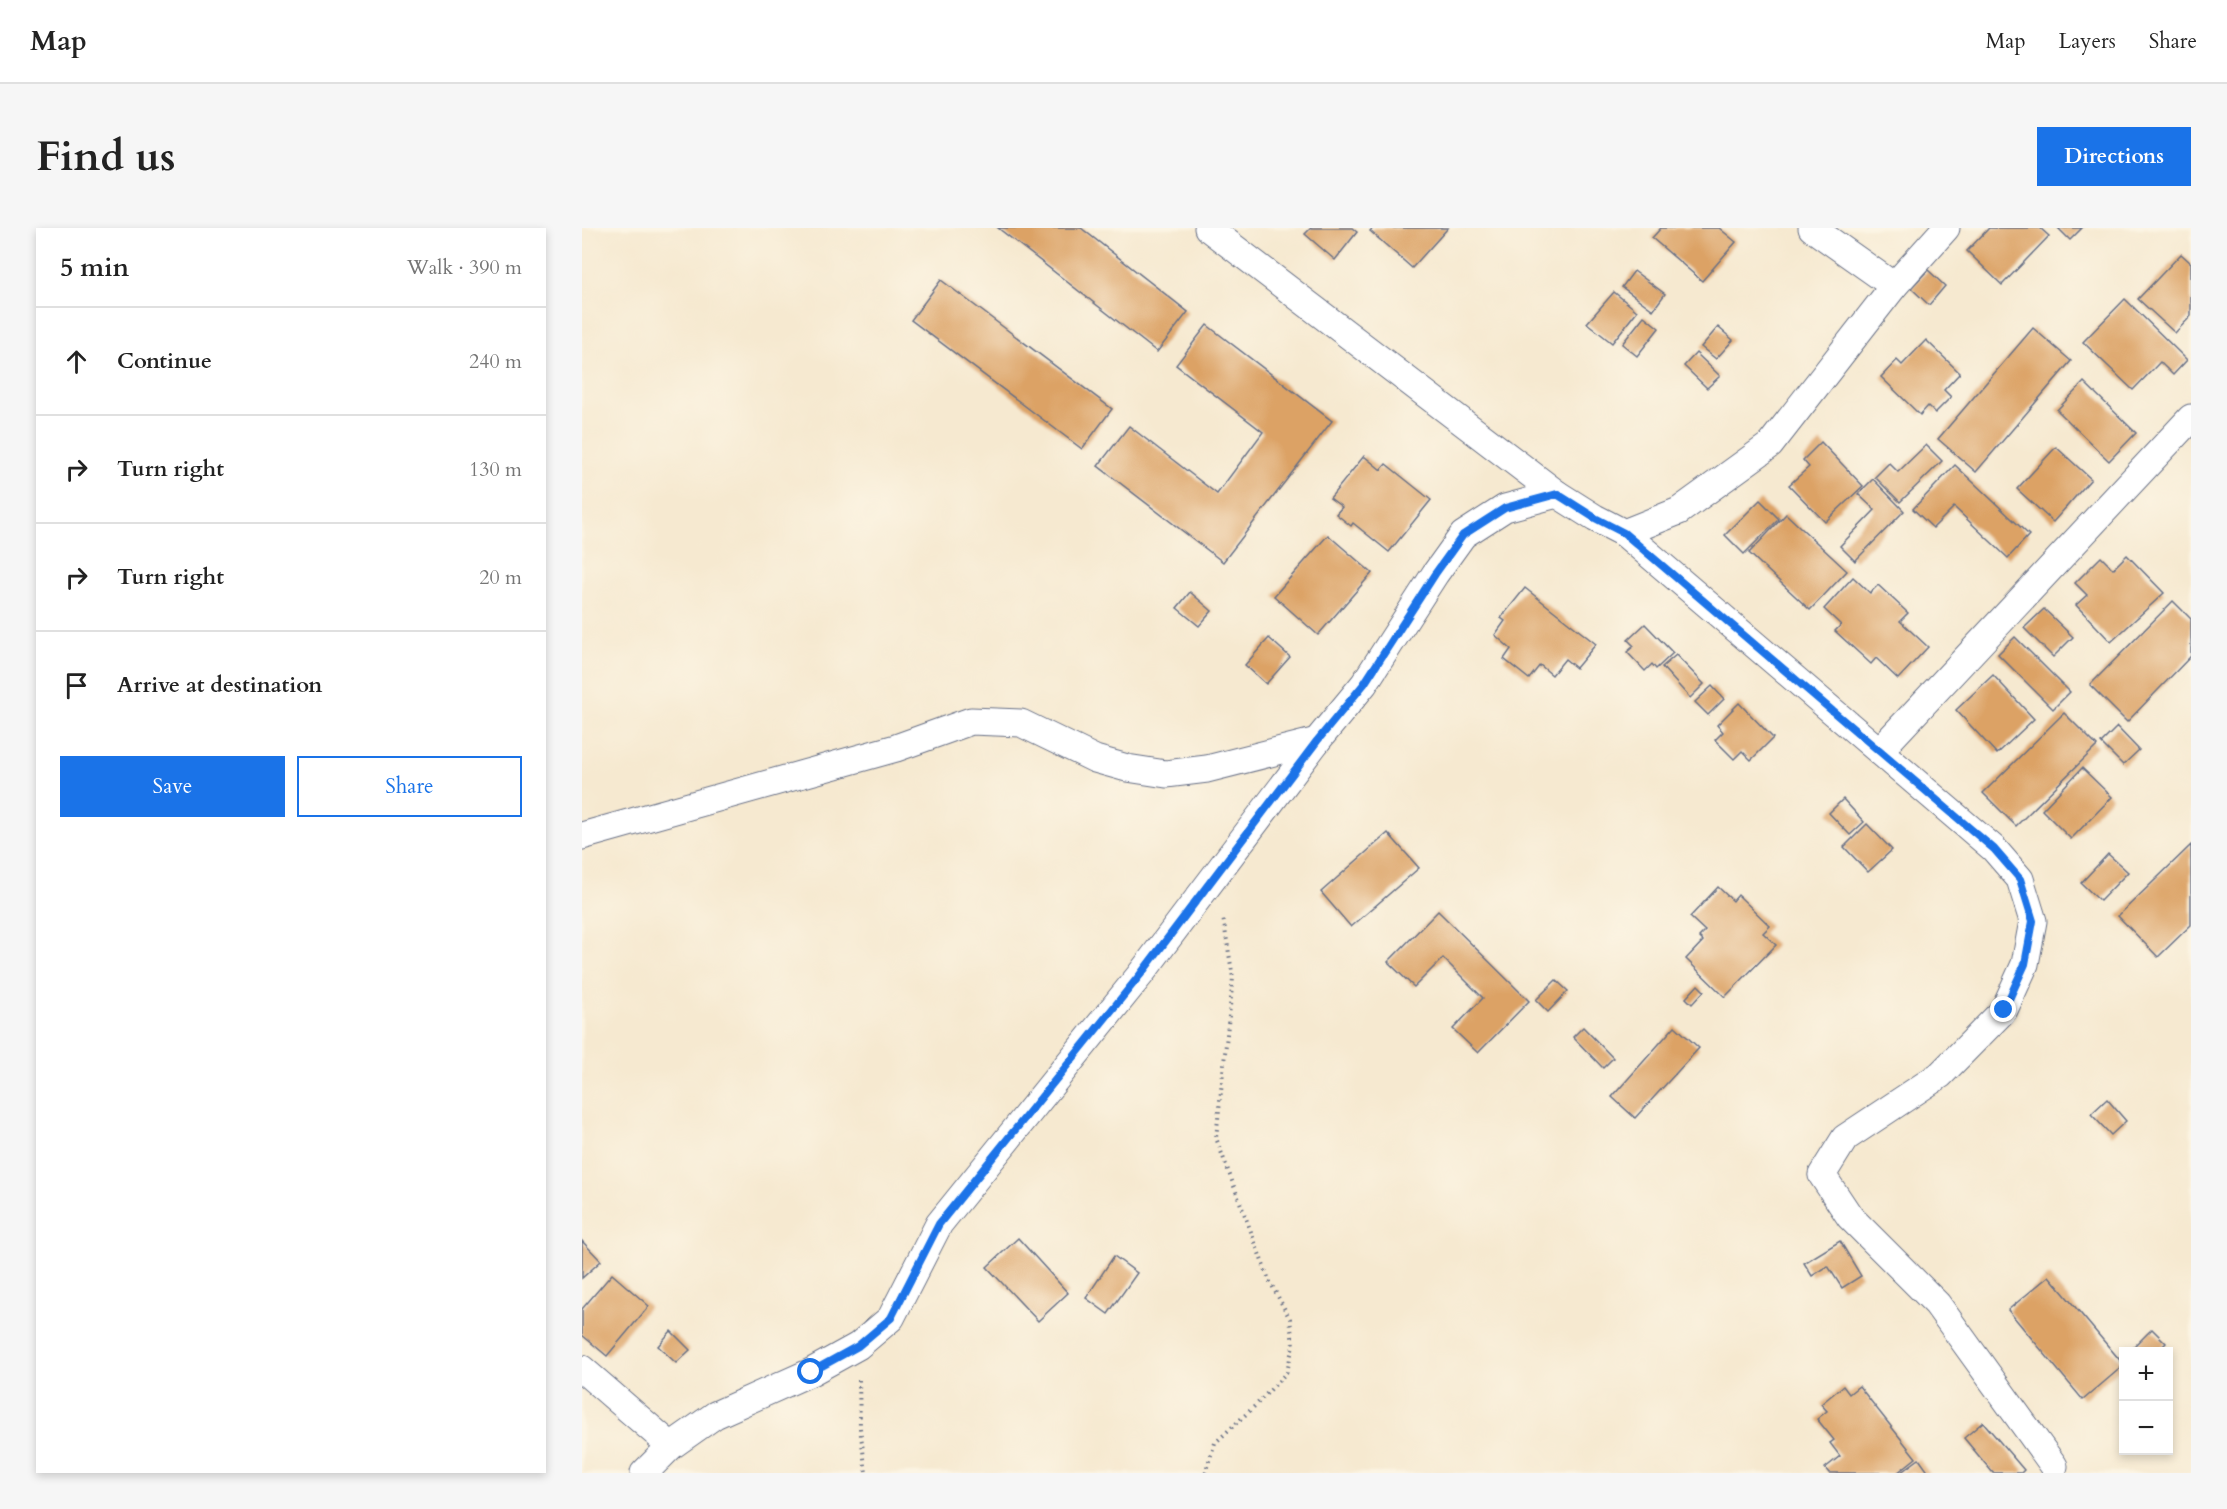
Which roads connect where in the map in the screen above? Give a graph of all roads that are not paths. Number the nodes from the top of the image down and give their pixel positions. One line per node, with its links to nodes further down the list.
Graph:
1 (1208, 228): 6 (street)
2 (1812, 228): 4 (street)
3 (1946, 228): 4 (street)
4 (1894, 286): 7 (street)
5 (2191, 418): 9 (street)
6 (1557, 494): 7 (street); 8 (street)
7 (1624, 533): 9 (street)
8 (1317, 741): 10 (street); 12 (street)
9 (1880, 750): 13 (street)
10 (582, 836)
11 (582, 1370): 12 (street)
12 (671, 1446): 14 (street)
13 (2054, 1466)
14 (644, 1473)

